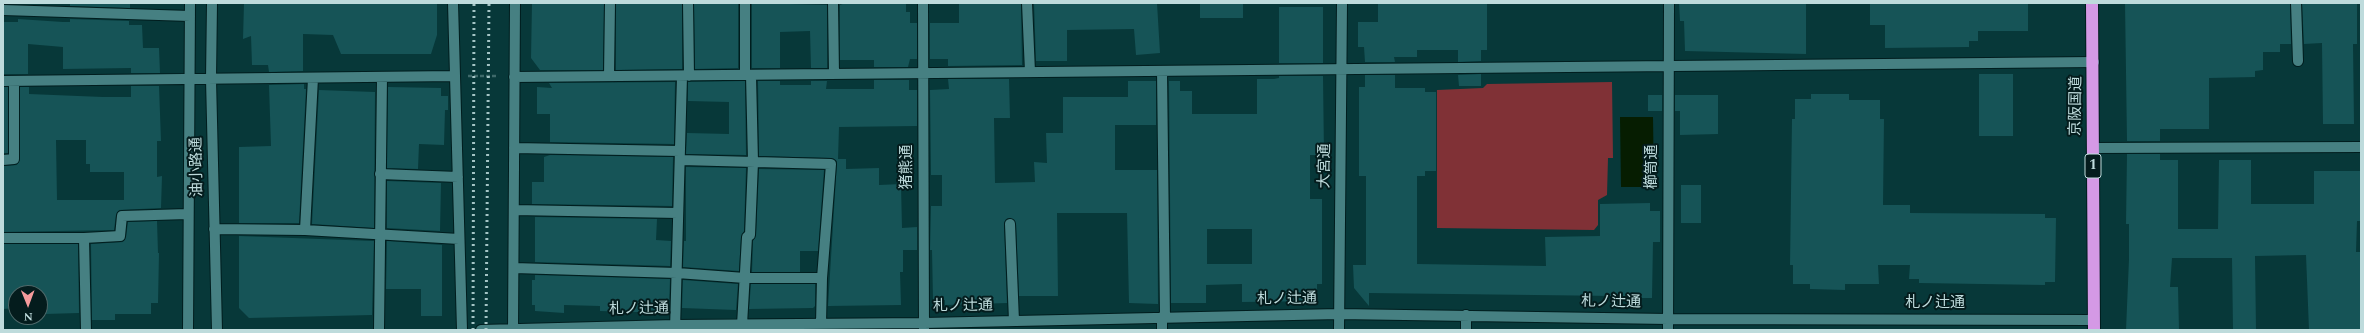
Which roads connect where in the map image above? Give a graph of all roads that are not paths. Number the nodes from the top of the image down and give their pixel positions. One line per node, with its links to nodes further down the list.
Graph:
1 (190, 3): 16 (street, 油小路通)
2 (212, 3): 33 (street, 油小路通)
3 (453, 3): 26 (street)
4 (515, 3): 30 (street)
5 (610, 3): 27 (street)
6 (688, 3): 28 (street)
7 (745, 3): 25 (street)
8 (833, 3): 24 (street)
9 (923, 3): 23 (street, 猪熊通)
10 (1027, 3): 22 (street)
11 (1342, 3): 20 (street, 大宮通)
12 (1669, 3): 19 (street, 櫛笥通)
13 (2092, 3): 18 (highway, 京阪国道 / 1)
14 (2296, 3): 17 (street)
15 (3, 10): 16 (street)
16 (190, 16): 32 (street, 油小路通)
17 (2298, 61)
18 (2094, 62): 19 (street); 38 (highway, 京阪国道 / 1)
19 (1668, 66): 20 (street); 61 (street, 櫛笥通)
20 (1342, 69): 21 (street); 58 (street, 大宮通)
21 (1162, 71): 22 (street); 60 (street)
22 (1030, 72): 23 (street)
23 (923, 73): 24 (street); 65 (street, 猪熊通)
24 (834, 74): 25 (street)
25 (748, 75): 28 (street); 41 (street)
26 (456, 76): 29 (street); 43 (street)
27 (610, 76): 28 (street); 30 (street)
28 (685, 76): 39 (street)
29 (382, 77): 31 (street); 42 (street)
30 (514, 77): 37 (street)
31 (313, 78): 33 (street); 49 (street)
32 (189, 79): 33 (street); 35 (street); 46 (street, 油小路通)
33 (211, 79): 48 (street, 油小路通)
34 (3, 81): 35 (street)
35 (14, 81): 40 (street)
36 (2361, 147): 38 (street)
37 (514, 148): 39 (street); 44 (street)
38 (2093, 148): 63 (highway, 京阪国道 / 1)
39 (680, 156): 41 (street); 45 (street)
40 (3, 160)
41 (753, 162): 56 (street); 57 (street)
42 (380, 174): 43 (street); 50 (street)
43 (458, 177): 53 (street)
44 (514, 210): 45 (street); 54 (street)
45 (678, 213): 55 (street)
46 (187, 214): 52 (street); 70 (street, 油小路通)
47 (1010, 224): 62 (street)
48 (214, 229): 49 (street); 71 (street, 油小路通)
49 (305, 230): 50 (street)
50 (379, 233): 53 (street); 72 (street)
51 (3, 238): 52 (street)
52 (84, 238): 69 (street)
53 (459, 239): 73 (street)
54 (514, 268): 55 (street); 68 (street)
55 (677, 273): 56 (street); 66 (street)
56 (745, 278): 57 (street); 67 (street)
57 (822, 278): 64 (street)
58 (1339, 314): 59 (street, 札ノ辻通); 60 (street, 札ノ辻通); 76 (street, 大宮通)
59 (1466, 315): 61 (street, 札ノ辻通); 77 (street)
60 (1164, 317): 62 (street, 札ノ辻通); 75 (street)
61 (1668, 319): 63 (street, 札ノ辻通); 78 (street, 櫛笥通)
62 (1014, 321): 65 (street, 札ノ辻通)
63 (2094, 325)
64 (826, 326): 65 (street, 札ノ辻通); 67 (street, 札ノ辻通)
65 (924, 326)
66 (675, 327): 67 (street, 札ノ辻通); 68 (street, 札ノ辻通)
67 (747, 327)
68 (514, 329): 74 (street, 札ノ辻通)
69 (86, 330)
70 (188, 330)
71 (217, 330)
72 (379, 330)
73 (462, 330)
74 (480, 330)
75 (1162, 330)
76 (1339, 330)
77 (1466, 330)
78 (1668, 330)

